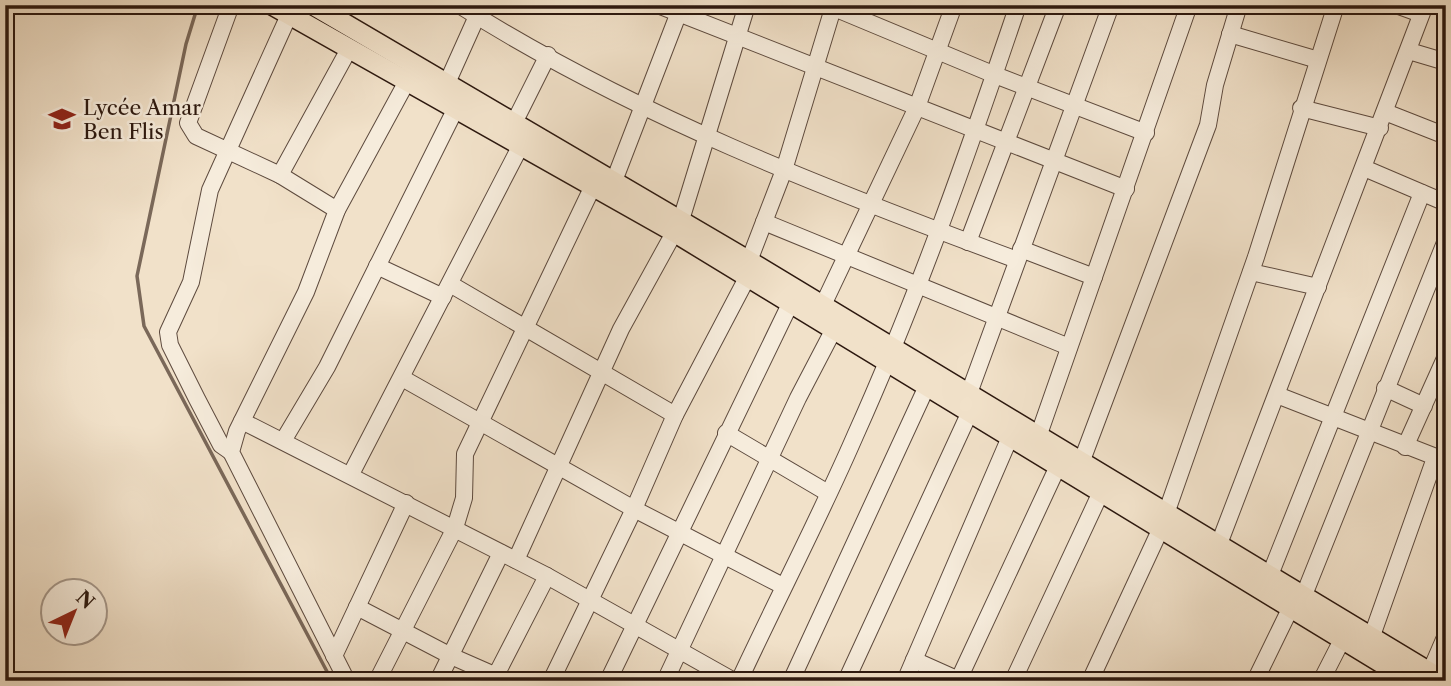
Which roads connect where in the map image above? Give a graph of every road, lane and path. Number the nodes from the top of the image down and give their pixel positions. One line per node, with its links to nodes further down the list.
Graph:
1 (10, 5): 20 (street)
2 (231, 5): 48 (street)
3 (313, 5): 30 (main road)
4 (459, 5): 19 (street)
5 (658, 5): 18 (street)
6 (747, 5): 22 (street)
7 (954, 5): 25 (street)
8 (1018, 5): 31 (street)
9 (1058, 5): 33 (street)
10 (1111, 5): 34 (street)
11 (1189, 5): 43 (street)
12 (1239, 5): 21 (street)
13 (1336, 5): 27 (street)
14 (1396, 5): 16 (street)
15 (832, 6): 25 (street); 29 (street)
16 (1423, 9): 24 (street)
17 (281, 10): 23 (main road); 48 (street)
18 (680, 10): 22 (street); 35 (street)
19 (480, 11): 26 (street); 32 (street)
20 (5, 13)
21 (1230, 34): 27 (street); 104 (street)
22 (738, 38): 29 (street); 44 (street)
23 (349, 49): 30 (main road); 52 (street)
24 (1409, 51): 28 (street); 39 (street)
25 (937, 52): 31 (street); 36 (street)
26 (548, 55): 35 (street); 40 (street)
27 (1318, 60): 38 (street)
28 (1446, 62)
29 (814, 67): 36 (street); 51 (street)
30 (412, 73): 32 (main road); 37 (main road); 59 (street)
31 (995, 75): 33 (street); 42 (street)
32 (447, 83): 40 (main road)
33 (1027, 88): 34 (street); 46 (street)
34 (1072, 105): 43 (street); 49 (street)
35 (643, 106): 44 (street); 53 (street)
36 (917, 107): 42 (street); 58 (street)
37 (456, 108): 47 (main road); 67 (street)
38 (1301, 108): 41 (street); 69 (street)
39 (1385, 112): 41 (street); 45 (street)
40 (514, 122): 53 (main road)
41 (1380, 128): 50 (street)
42 (974, 129): 46 (street); 62 (street)
43 (1146, 133): 55 (street)
44 (707, 136): 51 (street); 61 (street)
45 (1446, 136)
46 (1007, 142): 49 (street); 64 (street)
47 (521, 145): 54 (main road); 73 (street)
48 (230, 149): 52 (street); 99 (street)
49 (1053, 161): 55 (street); 65 (street)
50 (1364, 168): 56 (street); 72 (street)
51 (784, 170): 58 (street); 60 (street)
52 (280, 175): 59 (street)
53 (614, 181): 61 (main road)
54 (593, 186): 61 (main road); 77 (street)
55 (1125, 188): 70 (street)
56 (1422, 193): 57 (street); 90 (street)
57 (1446, 203)
58 (870, 205): 62 (street); 66 (street)
59 (337, 210): 92 (street)
60 (764, 222): 66 (street); 68 (street)
61 (677, 226): 68 (main road); 82 (street)
62 (939, 231): 64 (street); 71 (street)
63 (1446, 240): 85 (street)
64 (968, 242): 65 (street)
65 (1019, 254): 70 (street); 76 (street)
66 (846, 256): 71 (street); 75 (street)
67 (377, 266): 73 (street); 97 (street)
68 (748, 268): 74 (main road); 75 (main road); 89 (street)
69 (1251, 272): 72 (street); 110 (street)
70 (1094, 277): 79 (street)
71 (916, 286): 76 (street); 80 (street)
72 (1318, 287): 86 (street)
73 (446, 290): 77 (street); 83 (street)
74 (791, 302): 78 (main road); 93 (street)
75 (823, 305): 80 (main road)
76 (995, 319): 79 (street); 87 (street)
77 (527, 326): 82 (street); 91 (street)
78 (834, 329): 80 (main road); 100 (street)
79 (1069, 347): 96 (street)
80 (889, 354): 84 (main road); 87 (main road); 107 (street)
81 (1446, 356): 88 (street)
82 (603, 372): 89 (street); 102 (street)
83 (402, 378): 91 (street); 105 (street)
84 (927, 386): 87 (main road); 142 (street)
85 (1385, 388): 88 (street); 94 (street)
86 (1277, 395): 90 (street); 113 (street)
87 (971, 403): 95 (main road); 96 (main road); 143 (street)
88 (1424, 406): 98 (street)
89 (675, 415): 109 (street)
90 (1333, 418): 94 (street); 116 (street)
91 (481, 420): 102 (street); 111 (street)
92 (242, 421): 97 (street); 99 (street)
93 (726, 433): 100 (street); 112 (street)
94 (1367, 433): 98 (street); 120 (street)
95 (1010, 437): 103 (main road); 130 (street)
96 (1038, 437): 104 (main road)
97 (283, 441): 105 (street)
98 (1405, 447): 101 (street)
99 (231, 452): 128 (street)
100 (770, 457): 107 (street); 114 (street)
101 (1440, 459): 126 (street)
102 (559, 464): 109 (street); 115 (street)
103 (1058, 466): 104 (main road); 134 (street)
104 (1079, 470): 106 (main road); 110 (main road)
105 (351, 474): 108 (street)
106 (1101, 492): 110 (main road); 145 (street)
107 (828, 493): 118 (street)
108 (407, 503): 111 (street); 121 (street)
109 (634, 509): 112 (street); 119 (street)
110 (1163, 520): 113 (main road); 120 (main road); 146 (street)
111 (455, 528): 115 (street); 123 (street)
112 (679, 531): 114 (street); 122 (street)
113 (1219, 544): 116 (main road)
114 (723, 555): 118 (street); 127 (street)
115 (508, 556): 117 (street); 129 (street)
116 (1270, 575): 120 (main road)
117 (547, 576): 119 (street); 132 (street)
118 (783, 586): 141 (street)
119 (590, 599): 122 (street); 138 (street)
120 (1297, 604): 125 (main road); 126 (main road); 147 (street)
121 (357, 607): 123 (street); 128 (street)
122 (637, 626): 127 (street); 139 (street)
123 (403, 631): 129 (street); 136 (street)
124 (1446, 635): 131 (street)
125 (1343, 638): 126 (main road); 148 (street)
126 (1369, 645): 131 (main road); 133 (main road)
127 (680, 650): 140 (street); 141 (street)
128 (334, 656): 135 (street)
129 (451, 656): 132 (street); 137 (street)
130 (914, 660): 134 (street); 144 (street)
131 (1437, 676)
132 (499, 679)
133 (1402, 679)
134 (959, 680)
135 (347, 681)
136 (377, 681)
137 (438, 681)
138 (551, 681)
139 (608, 681)
140 (665, 681)
141 (737, 681)
142 (791, 681)
143 (846, 681)
144 (905, 681)
145 (1013, 681)
146 (1090, 681)
147 (1255, 681)
148 (1321, 681)

